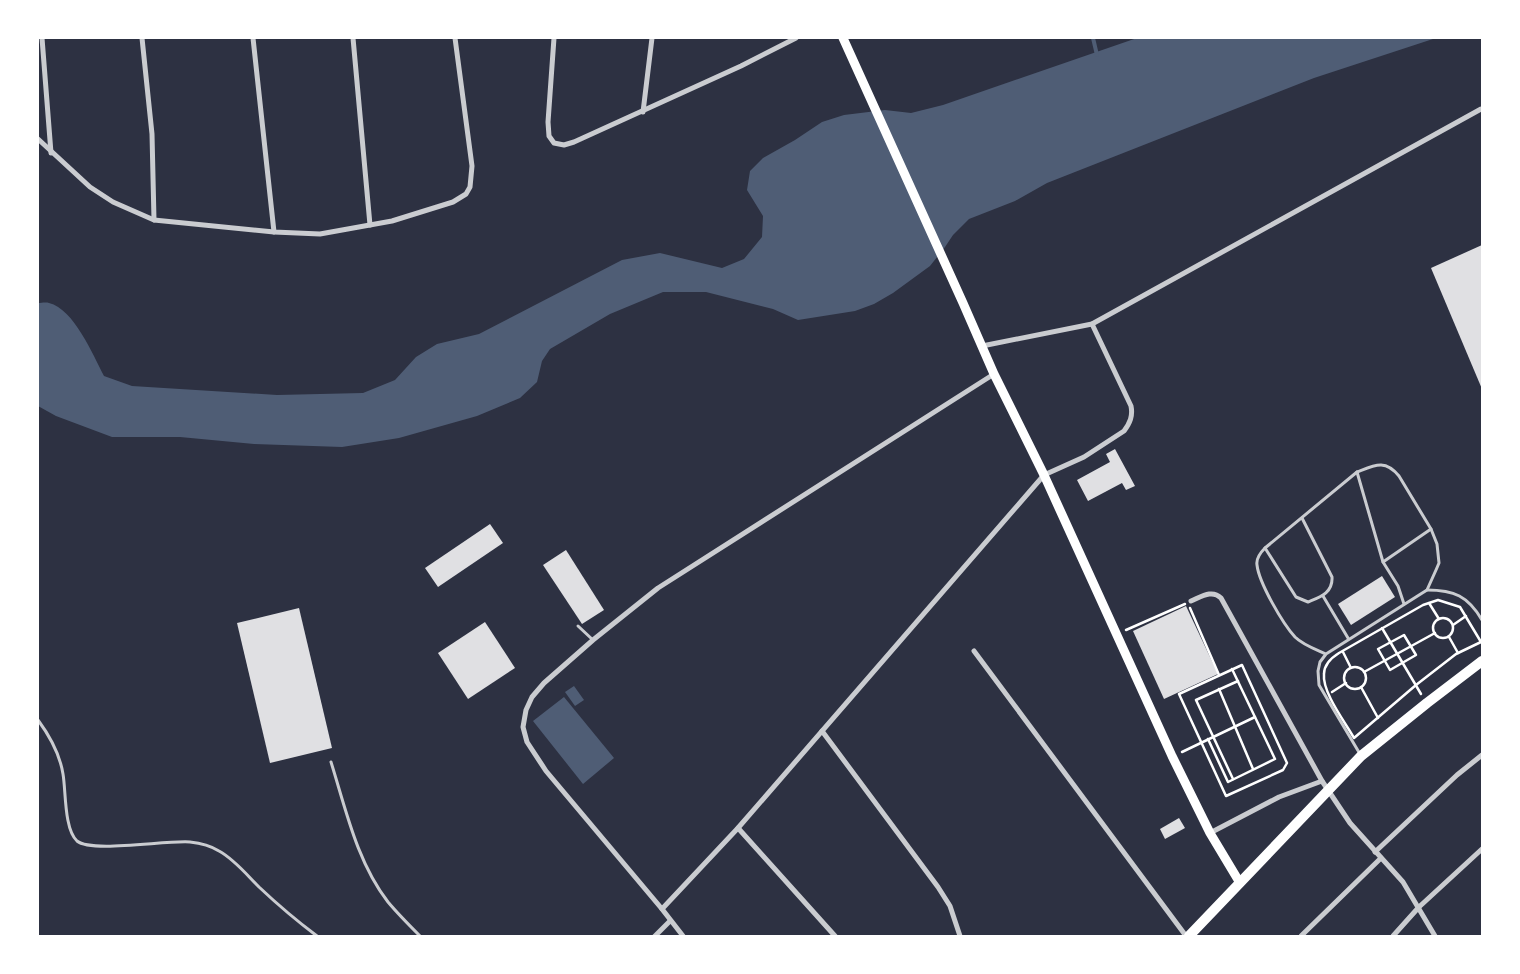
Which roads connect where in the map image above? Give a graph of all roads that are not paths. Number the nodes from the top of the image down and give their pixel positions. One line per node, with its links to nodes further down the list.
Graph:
1 (42, 38): 13 (street)
2 (142, 38): 14 (street)
3 (253, 38): 16 (street)
4 (353, 38): 15 (street)
5 (455, 38): 15 (street)
6 (554, 38): 11 (street)
7 (652, 38): 11 (street)
8 (796, 38): 11 (street)
9 (843, 38): 18 (main road)
10 (1481, 109): 17 (street)
11 (643, 112)
12 (38, 139): 13 (street)
13 (52, 153): 14 (street)
14 (154, 220): 16 (street)
15 (370, 226): 16 (street)
16 (274, 232)
17 (1092, 324): 18 (street); 21 (street)
18 (982, 346): 19 (main road)
19 (994, 374): 21 (main road); 33 (street)
20 (1357, 472): 22 (lane); 23 (lane); 25 (lane)
21 (1044, 475): 38 (street); 45 (main road)
22 (1302, 518): 24 (lane); 27 (lane)
23 (1431, 529): 25 (lane); 26 (lane)
24 (1265, 548): 27 (lane); 35 (lane)
25 (1383, 562): 29 (lane)
26 (1427, 590): 29 (lane); 30 (lane)
27 (1323, 596): 32 (lane)
28 (1191, 601): 42 (street)
29 (1404, 604): 32 (lane)
30 (1482, 620)
31 (578, 626): 33 (lane)
32 (1348, 638): 35 (lane)
33 (593, 640): 51 (street)
34 (974, 651): 59 (street)
35 (1326, 654): 40 (lane)
36 (1482, 661): 40 (main road)
37 (38, 720): 53 (lane)
38 (822, 731): 44 (street); 58 (street)
39 (1482, 755): 47 (street)
40 (1361, 756): 43 (main road)
41 (331, 762): 54 (lane)
42 (1322, 781): 43 (street); 45 (street)
43 (1328, 791): 47 (street); 49 (main road)
44 (738, 828): 51 (street); 57 (street)
45 (1210, 833): 49 (main road)
46 (1482, 849): 50 (street)
47 (1375, 852): 48 (street)
48 (1381, 858): 50 (street); 60 (street)
49 (1240, 883): 59 (main road)
50 (1419, 907): 61 (street); 62 (street)
51 (662, 909): 52 (street)
52 (670, 921): 55 (street); 56 (street)
53 (317, 936)
54 (420, 936)
55 (655, 936)
56 (683, 936)
57 (835, 936)
58 (960, 936)
59 (1188, 936)
60 (1301, 936)
61 (1393, 936)
62 (1435, 936)

